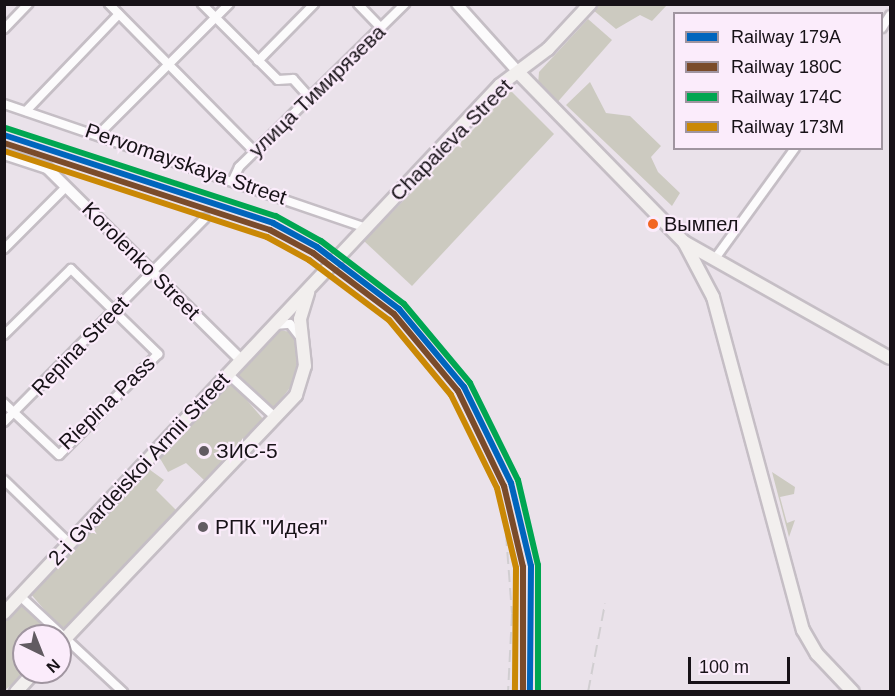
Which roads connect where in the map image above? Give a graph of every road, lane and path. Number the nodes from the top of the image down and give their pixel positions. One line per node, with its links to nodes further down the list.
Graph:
1 (28, 4): 13 (street)
2 (109, 4): 10 (street)
3 (202, 4): 11 (street)
4 (229, 4): 11 (street)
5 (314, 4): 14 (street)
6 (357, 4): 12 (street)
7 (405, 4): 12 (street, улица Тимирязева)
8 (457, 4): 16 (street)
9 (590, 4): 16 (main road, Chapaieva Street)
10 (119, 14): 15 (street); 21 (street)
11 (216, 18): 14 (street); 15 (street)
12 (381, 28): 18 (street, улица Тимирязева)
13 (4, 29)
14 (258, 61): 18 (street)
15 (170, 63): 22 (street); 24 (street)
16 (519, 73): 17 (main road); 20 (main road, Chapaieva Street)
17 (536, 95): 20 (main road); 30 (main road)
18 (311, 99): 24 (street, улица Тимирязева)
19 (4, 104): 21 (street, Pervomayskaya Street)
20 (478, 108): 29 (main road, Chapaieva Street)
21 (26, 111): 22 (street, Pervomayskaya Street)
22 (99, 134): 26 (street, Pervomayskaya Street)
23 (794, 150): 32 (street)
24 (255, 152): 26 (street, улица Тимирязева)
25 (4, 154): 27 (street, Korolenko Street)
26 (232, 180): 29 (street, Pervomayskaya Street)
27 (66, 187): 31 (street); 33 (street, Korolenko Street)
28 (206, 218): 33 (street, Repina Street)
29 (366, 228): 34 (main road, Chapaieva Street)
30 (684, 242): 32 (main road); 35 (main road)
31 (4, 249)
32 (714, 260): 35 (main road); 40 (main road)
33 (152, 272): 36 (street, Repina Street); 41 (street, Korolenko Street)
34 (313, 283): 37 (main road, 2-i Gvardeiskoi Armii Street); 39 (main road)
35 (713, 297): 55 (main road)
36 (114, 311): 38 (street, Riepina Pass); 44 (street, Repina Street); 44 (street, Riepina Pass)
37 (274, 325): 39 (street); 41 (main road, 2-i Gvardeiskoi Armii Street)
38 (4, 335)
39 (302, 341): 45 (main road)
40 (891, 358)
41 (241, 360): 42 (main road, 2-i Gvardeiskoi Armii Street)
42 (228, 374): 45 (street); 48 (main road, 2-i Gvardeiskoi Armii Street)
43 (4, 403): 44 (street, Riepina Pass)
44 (14, 413): 46 (street, Repina Street)
45 (275, 417): 52 (main road)
46 (4, 422)
47 (4, 480): 48 (street)
48 (69, 543): 49 (main road, 2-i Gvardeiskoi Armii Street)
49 (20, 596): 50 (main road, 2-i Gvardeiskoi Armii Street); 51 (street)
50 (4, 612)
51 (47, 624)
52 (72, 631)
53 (72, 649): 54 (street)
54 (123, 692)
55 (853, 692)

